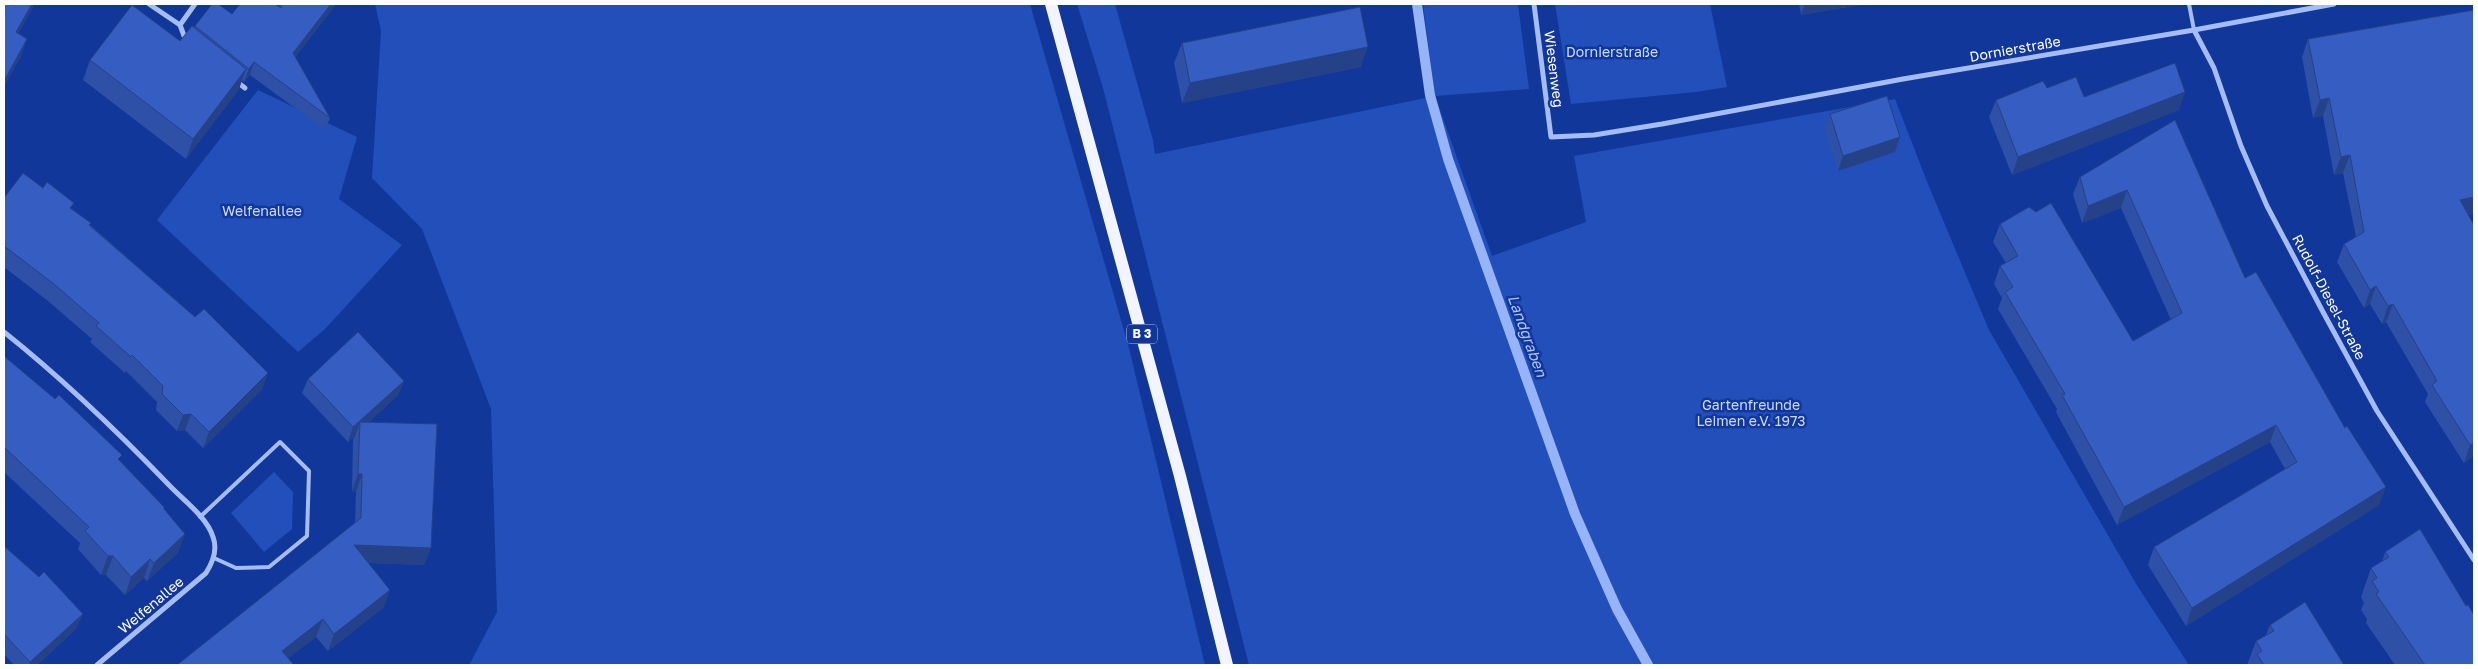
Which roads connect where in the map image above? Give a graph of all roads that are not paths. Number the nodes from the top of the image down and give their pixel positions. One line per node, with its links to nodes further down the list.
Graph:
1 (149, 4): 7 (street)
2 (195, 4): 7 (street)
3 (1052, 4): 18 (main road, B 3)
4 (1534, 4): 12 (street, Wiesenweg)
5 (2190, 4): 8 (lane)
6 (2334, 4): 8 (street, Dornierstraße)
7 (180, 25): 9 (street)
8 (2194, 30): 12 (street, Dornierstraße); 16 (street, Rudolf-Diesel-Straße)
9 (193, 47)
10 (230, 76): 11 (street)
11 (245, 88)
12 (1552, 137)
13 (4, 332): 14 (street)
14 (200, 517): 15 (street); 15 (lane)
15 (214, 558): 17 (street, Welfenallee)
16 (2474, 560)
17 (97, 665)
18 (1227, 665)

